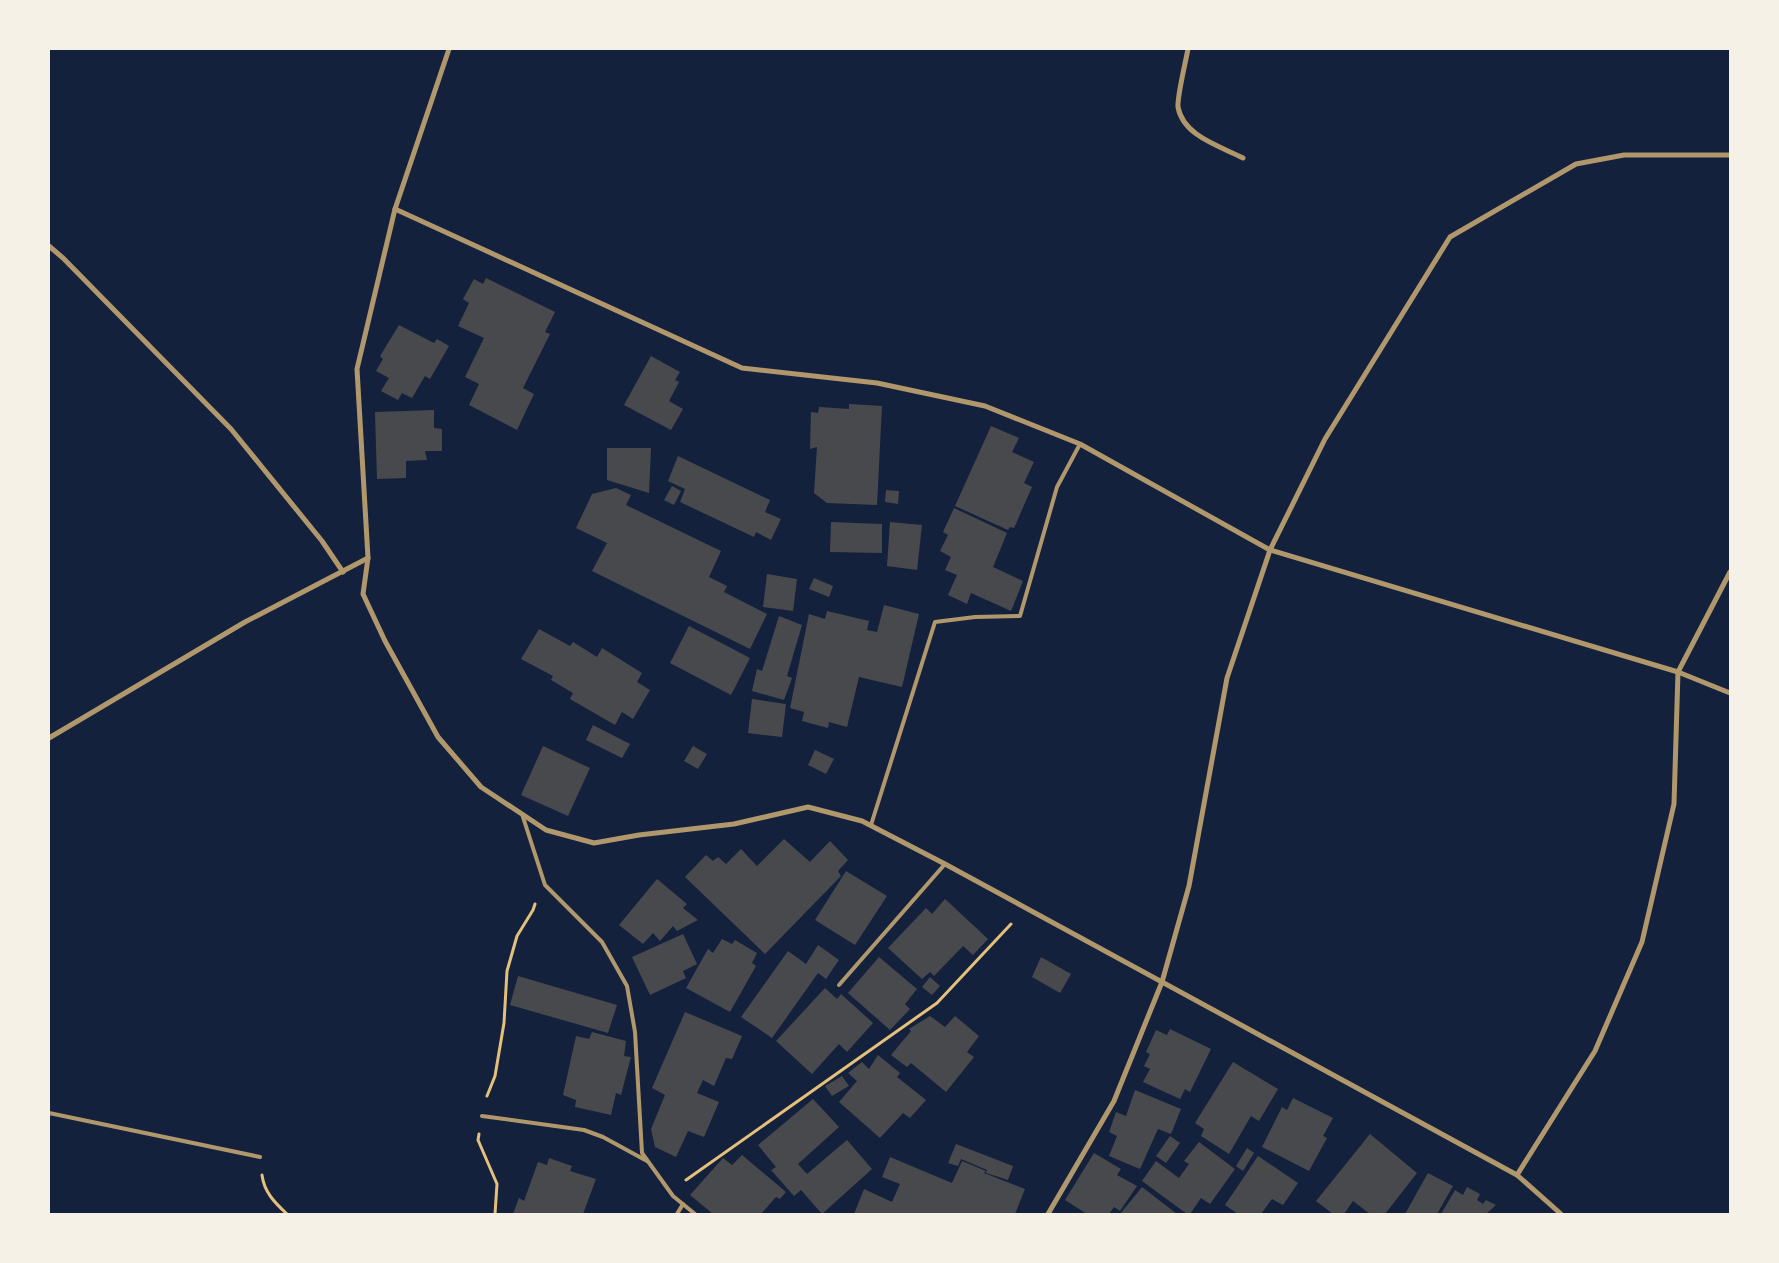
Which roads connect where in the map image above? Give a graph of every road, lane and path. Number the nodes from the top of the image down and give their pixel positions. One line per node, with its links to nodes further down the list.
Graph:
1 (449, 49): 5 (street)
2 (1188, 49): 4 (street)
3 (1730, 155): 8 (street)
4 (1243, 158)
5 (395, 209): 7 (street); 9 (street)
6 (49, 246): 10 (street)
7 (1080, 444): 8 (street); 16 (lane)
8 (1270, 550): 12 (street); 20 (street)
9 (368, 558): 10 (street); 15 (street)
10 (343, 572): 14 (street)
11 (1730, 572): 12 (street)
12 (1678, 672): 13 (street); 26 (street)
13 (1730, 693)
14 (49, 738)
15 (522, 814): 16 (street); 18 (lane)
16 (871, 825): 17 (street)
17 (945, 864): 20 (street); 21 (lane)
18 (543, 879): 23 (path); 25 (lane)
19 (1011, 924): 27 (path)
20 (1162, 982): 26 (street); 33 (street)
21 (839, 985)
22 (49, 1113): 24 (lane)
23 (482, 1116): 25 (lane); 30 (path)
24 (260, 1157): 29 (path)
25 (648, 1162): 27 (lane)
26 (1516, 1175): 34 (street)
27 (670, 1192): 28 (lane)
28 (683, 1204): 31 (lane); 32 (lane)
29 (287, 1214)
30 (495, 1214)
31 (677, 1214)
32 (695, 1214)
33 (1048, 1214)
34 (1561, 1214)

